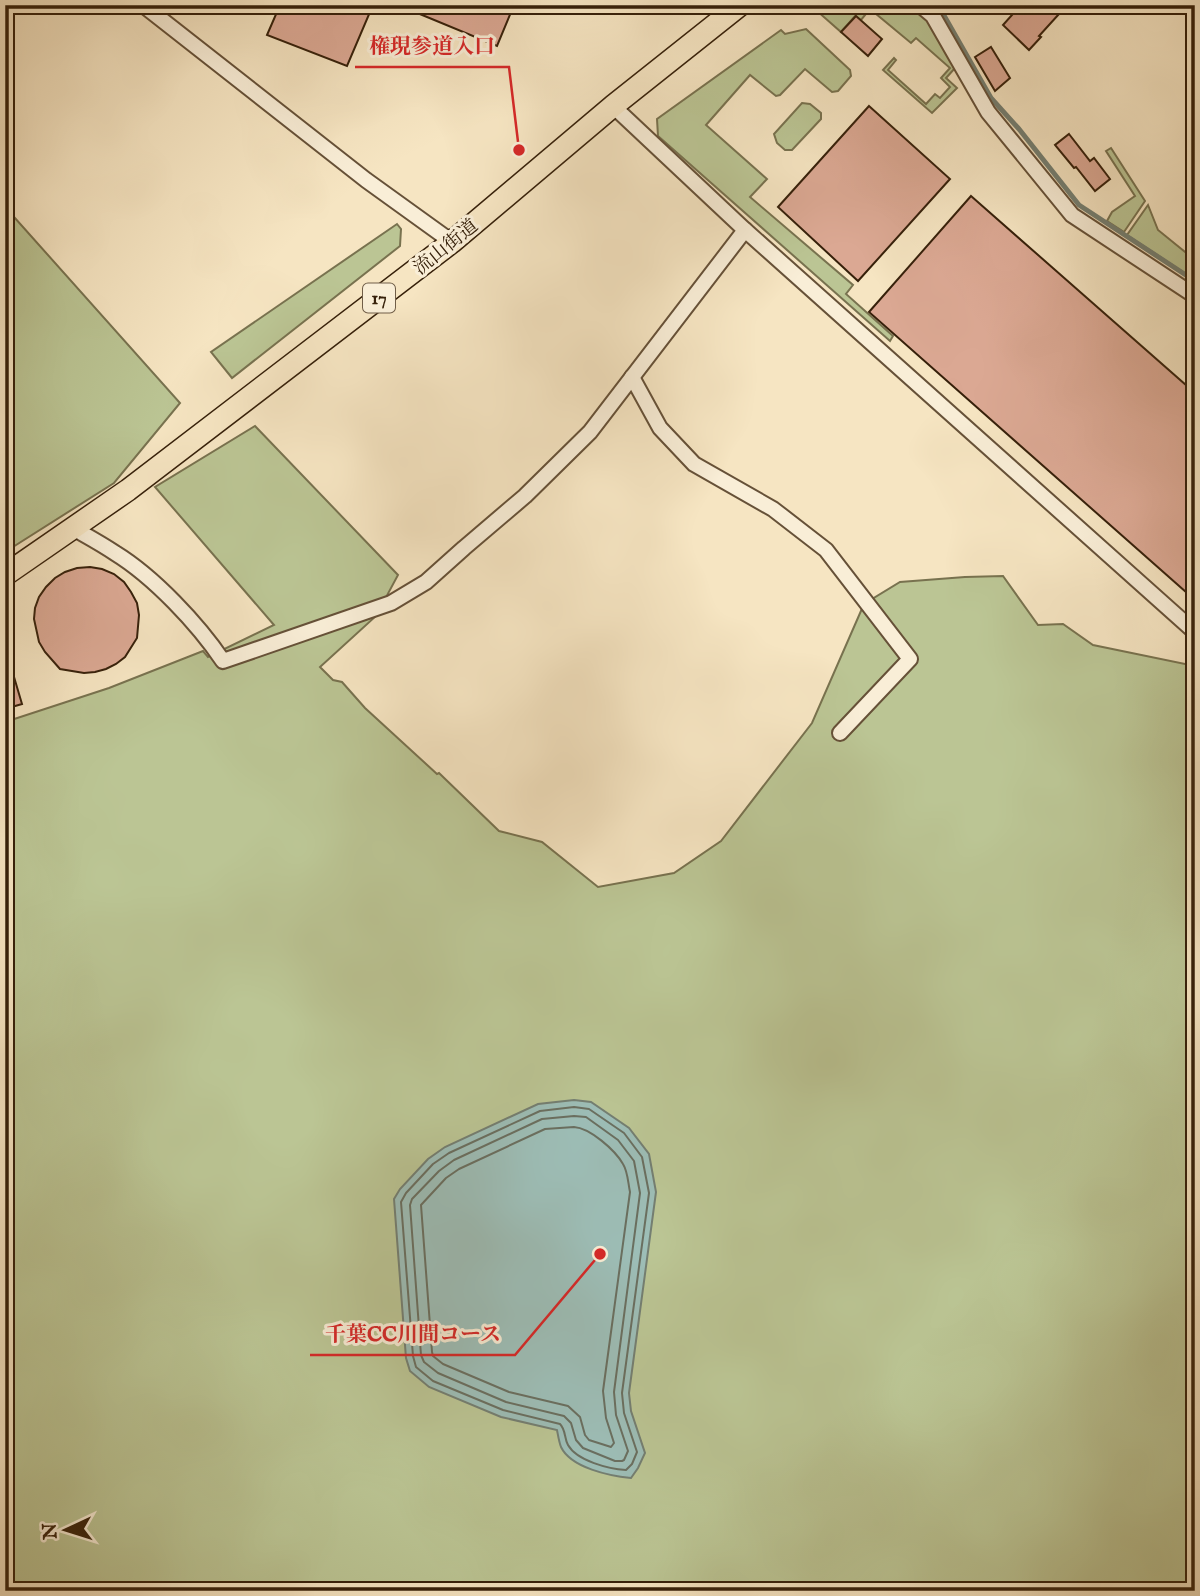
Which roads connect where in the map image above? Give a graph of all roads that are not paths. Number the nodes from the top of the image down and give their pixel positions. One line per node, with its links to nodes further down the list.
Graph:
1 (143, 5): 6 (street)
2 (740, 5): 4 (main road, 流山街道 / 17)
3 (920, 5): 7 (street)
4 (613, 106): 5 (street); 6 (main road, 流山街道 / 17)
5 (745, 230): 8 (street); 11 (street)
6 (452, 242): 9 (main road, 流山街道 / 17)
7 (1195, 296)
8 (632, 377): 9 (street); 12 (street)
9 (73, 528): 10 (main road, 流山街道 / 17)
10 (5, 575)
11 (1195, 632)
12 (840, 733)

